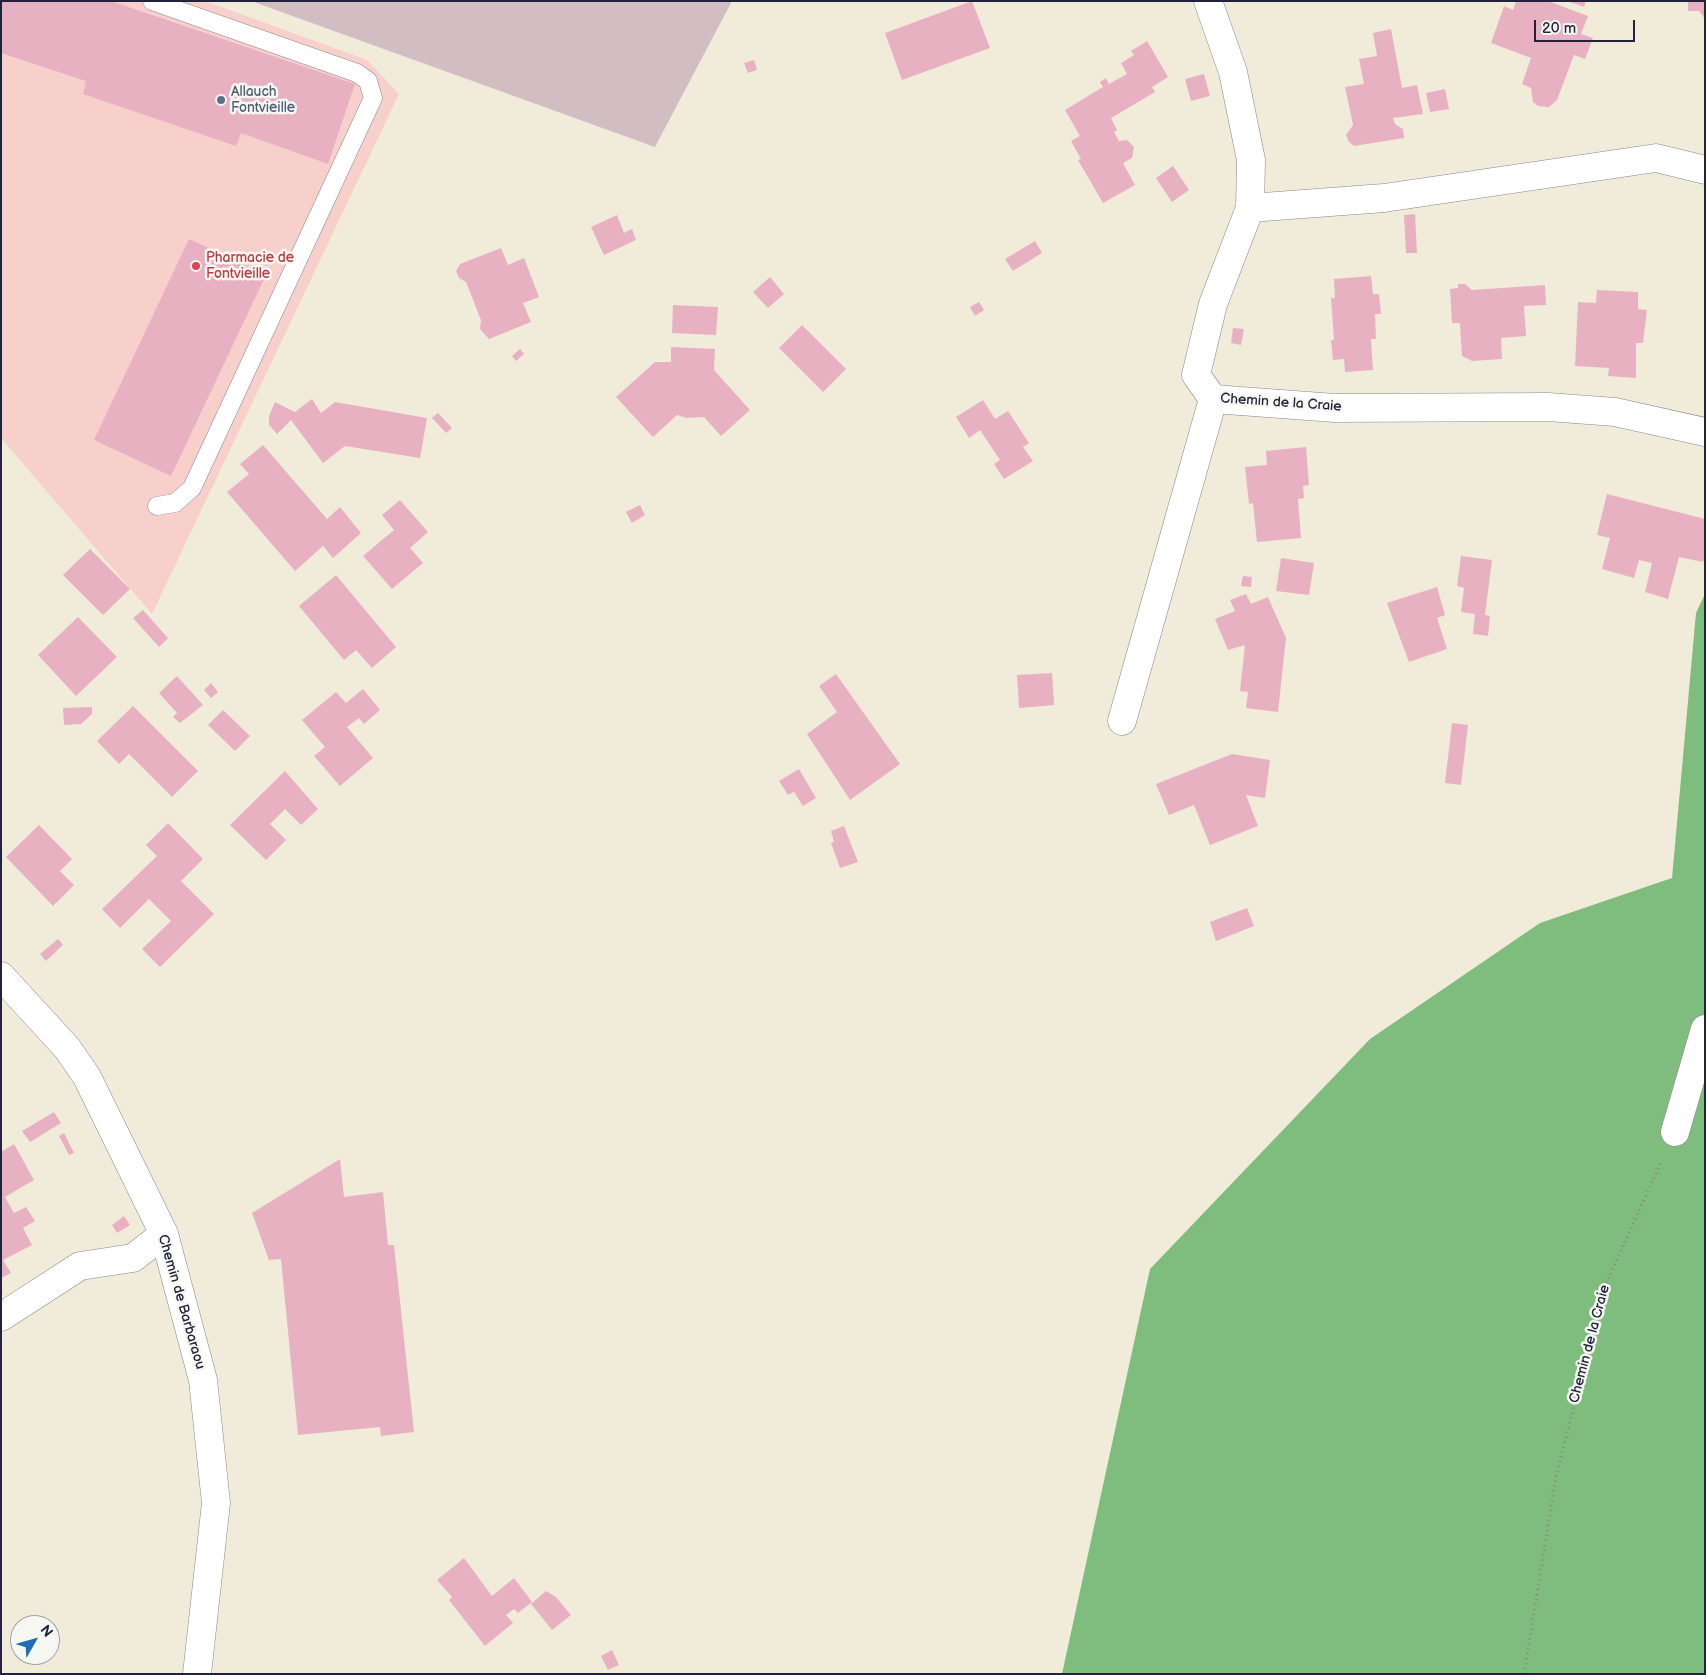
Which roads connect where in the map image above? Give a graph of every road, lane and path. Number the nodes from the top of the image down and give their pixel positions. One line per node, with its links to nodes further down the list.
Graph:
1 (152, 1): 7 (lane)
2 (1208, 1): 4 (street, Chemin de la Craie)
3 (1705, 170): 4 (street)
4 (1250, 208): 5 (street, Chemin de la Craie)
5 (1213, 399): 6 (street, Chemin de la Craie); 8 (street)
6 (1705, 432)
7 (157, 506)
8 (1122, 721)
9 (1, 976): 12 (street, Chemin de Barbaraou)
10 (1705, 1029): 11 (street)
11 (1675, 1132): 15 (path, Chemin de la Craie)
12 (164, 1234): 13 (street); 14 (street, Chemin de Barbaraou)
13 (1, 1317)
14 (197, 1674)
15 (1524, 1674)

